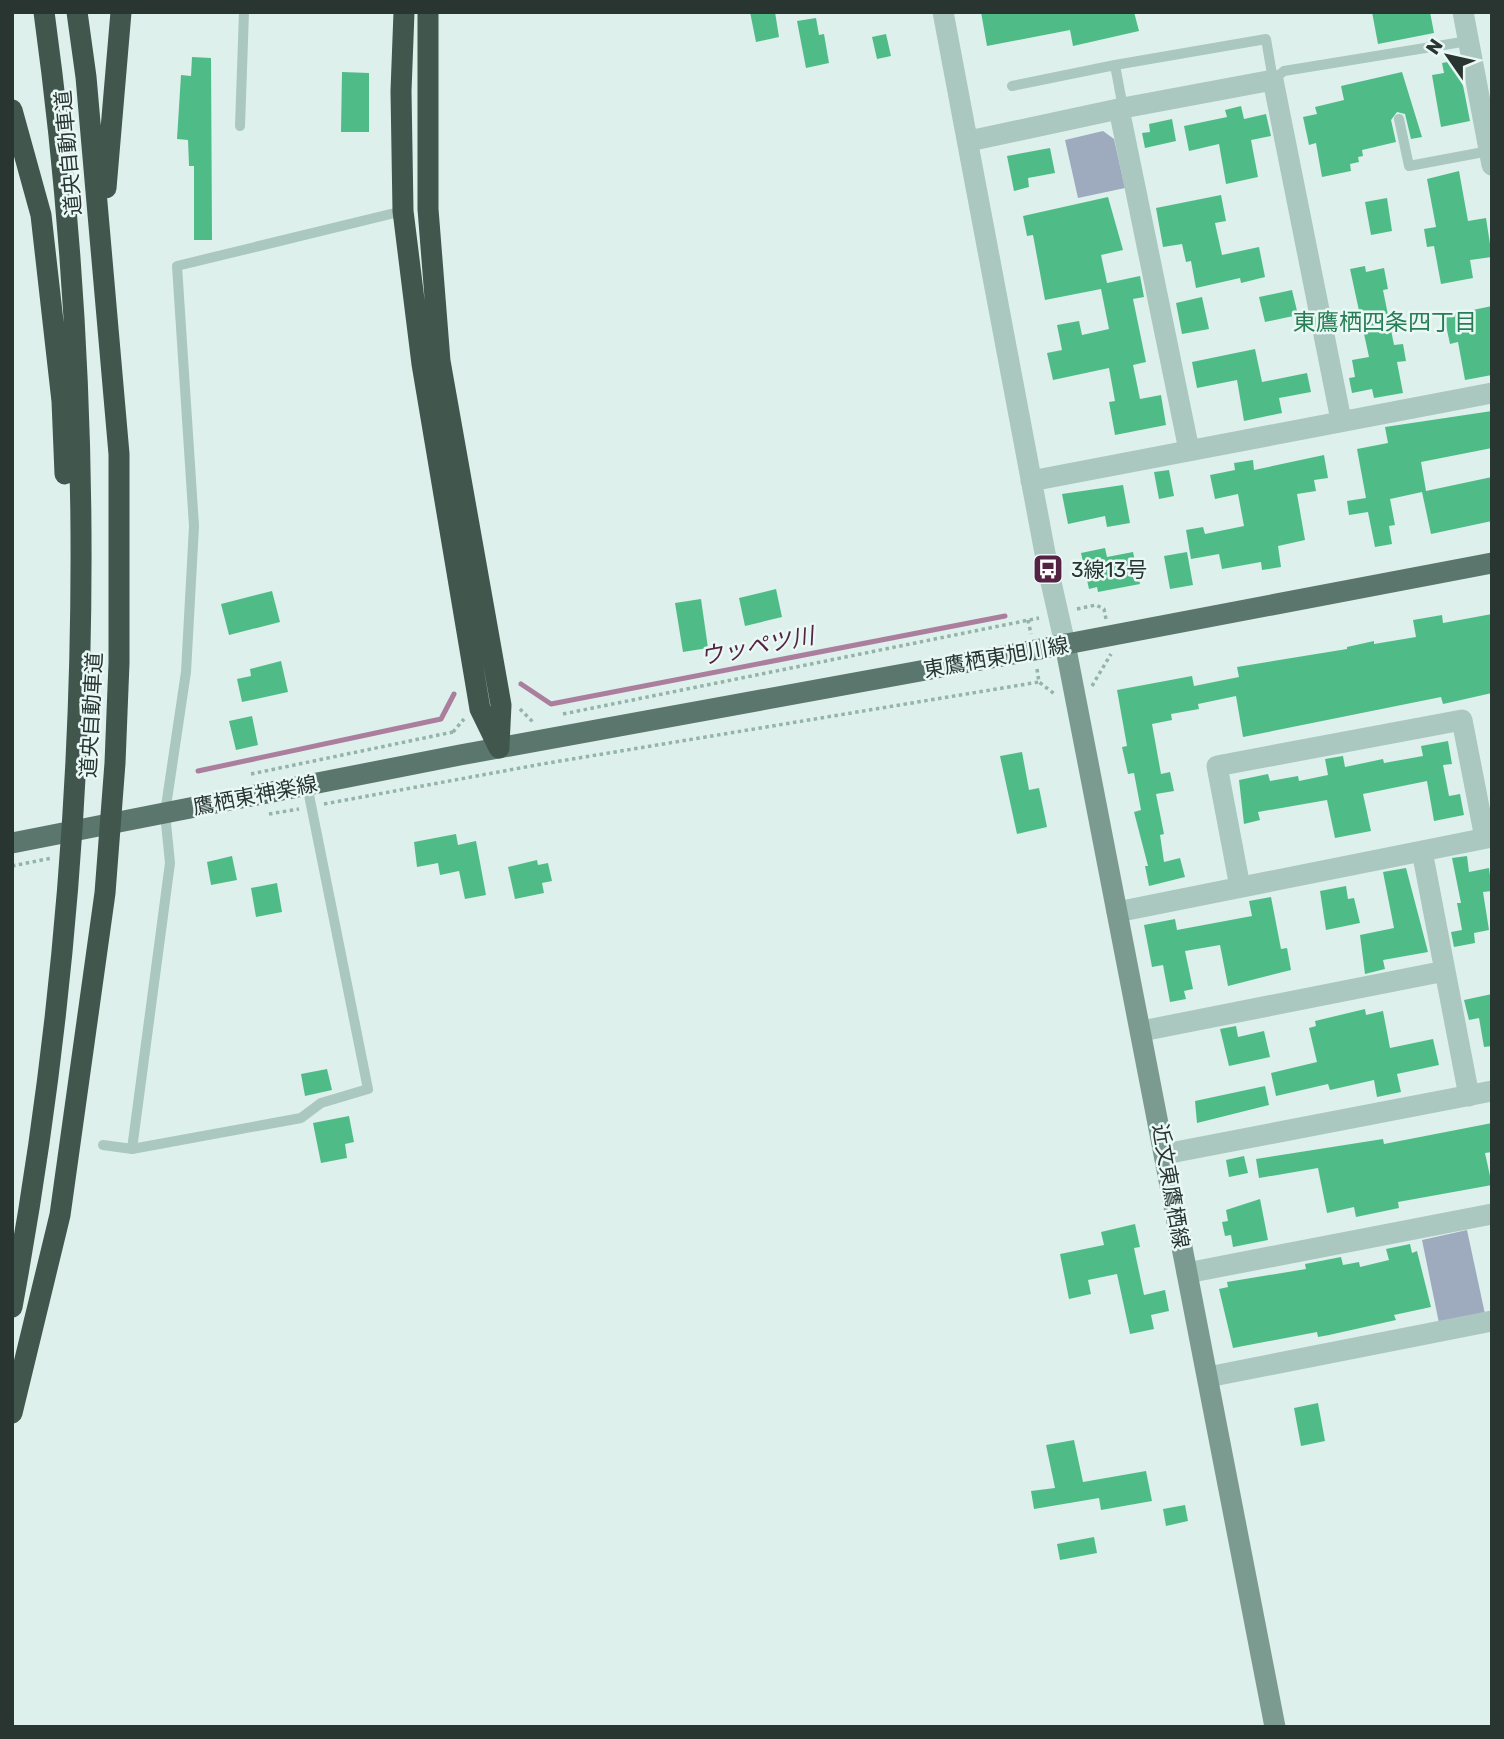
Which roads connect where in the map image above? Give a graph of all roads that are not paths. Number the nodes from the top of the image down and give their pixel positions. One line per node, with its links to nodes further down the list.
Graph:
1 (44, 12): 28 (highway, 道央自動車道)
2 (77, 12): 20 (highway, 道央自動車道)
3 (121, 12): 20 (highway)
4 (244, 12): 16 (lane)
5 (404, 12): 19 (highway)
6 (428, 12): 27 (highway)
7 (943, 12): 17 (street)
8 (1463, 12): 9 (street)
9 (1468, 41): 11 (lane); 18 (street)
10 (1115, 65): 11 (lane); 12 (lane); 13 (lane)
11 (1273, 80): 13 (street); 22 (street)
12 (1012, 86)
13 (1121, 108): 17 (street); 23 (street)
14 (12, 110): 28 (highway)
15 (1399, 119): 18 (lane)
16 (240, 126)
17 (969, 141): 24 (street)
18 (1490, 158)
19 (403, 211): 27 (highway); 30 (lane)
20 (101, 248): 48 (highway, 道央自動車道)
21 (1492, 393): 22 (street)
22 (1341, 420): 23 (street)
23 (1189, 450): 24 (street)
24 (1031, 481): 26 (street)
25 (1492, 563): 26 (main road, 東鷹栖東旭川線)
26 (1065, 645): 27 (main road, 東鷹栖東旭川線); 35 (street, 近文東鷹栖線)
27 (499, 748): 29 (main road, 鷹栖東神楽線)
28 (78, 767): 45 (highway, 道央自動車道)
29 (307, 785): 30 (main road, 鷹栖東神楽線); 41 (lane)
30 (164, 813): 32 (main road, 鷹栖東神楽線); 41 (lane)
31 (1488, 838): 33 (street); 34 (street)
32 (12, 844)
33 (1422, 851): 34 (street); 36 (street)
34 (1240, 887): 35 (street)
35 (1117, 912): 37 (street, 近文東鷹栖線)
36 (1445, 971): 37 (street); 39 (street)
37 (1142, 1031): 42 (street, 近文東鷹栖線)
38 (1492, 1091): 39 (street)
39 (1469, 1096): 42 (street)
40 (103, 1145): 41 (lane)
41 (132, 1149)
42 (1165, 1153): 44 (street, 近文東鷹栖線)
43 (1492, 1214): 44 (street)
44 (1187, 1273): 47 (street, 近文東鷹栖線)
45 (12, 1307)
46 (1492, 1321): 47 (street)
47 (1208, 1377): 49 (street, 近文東鷹栖線)
48 (12, 1413)
49 (1275, 1727)

